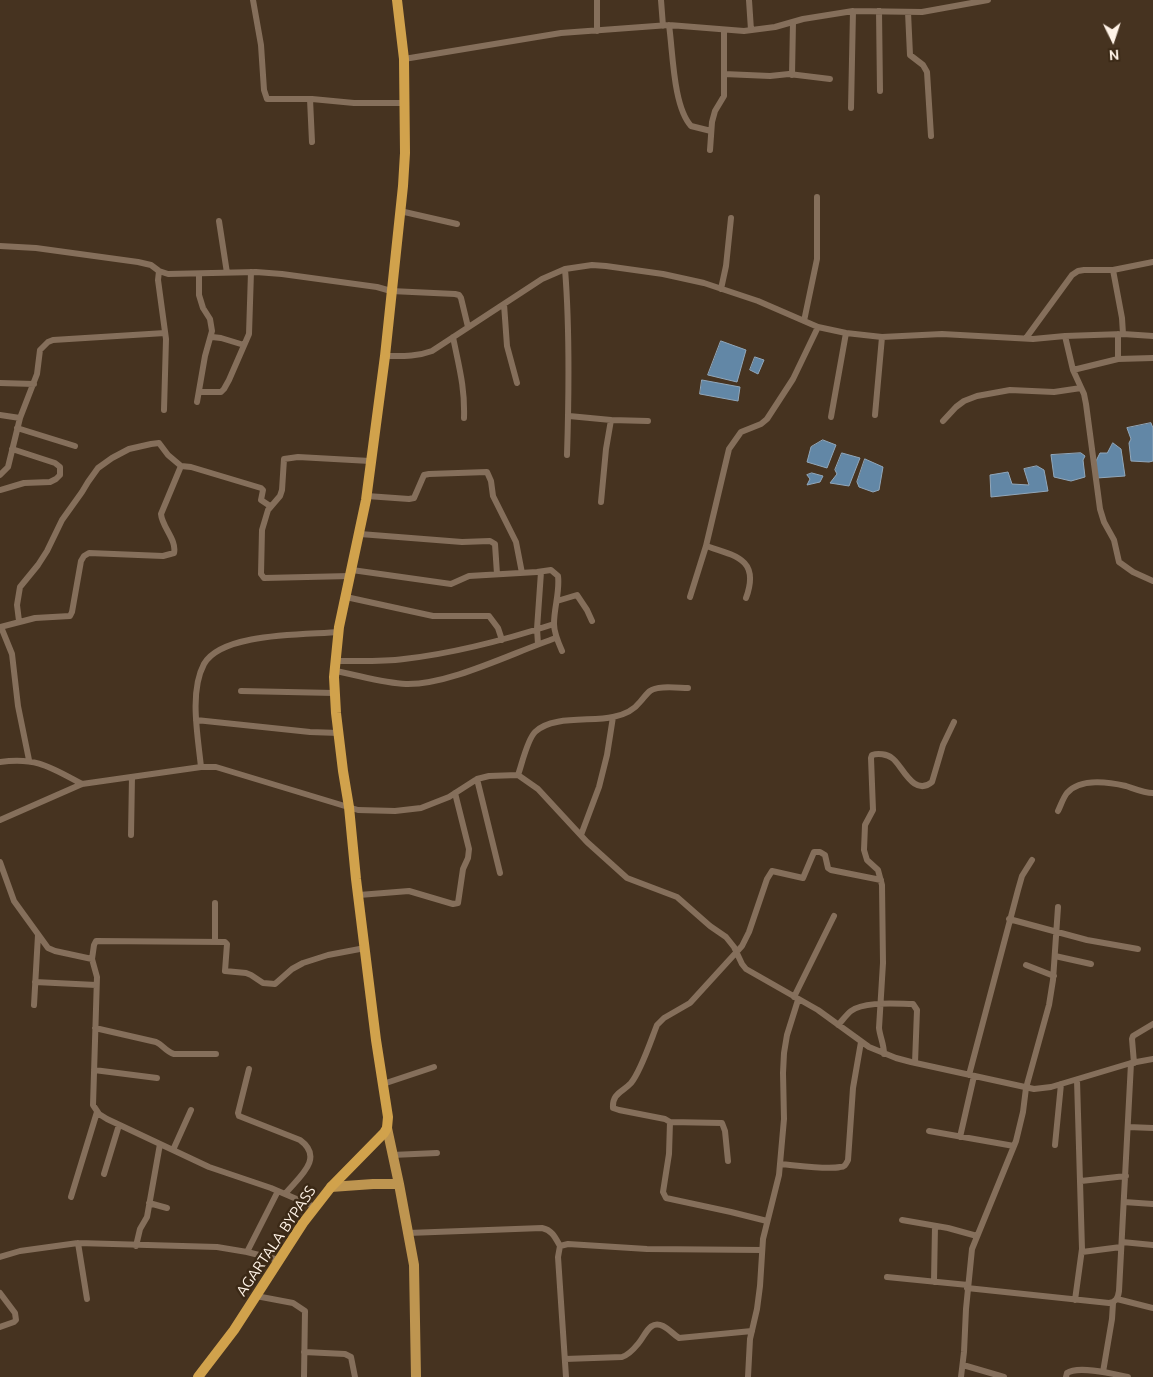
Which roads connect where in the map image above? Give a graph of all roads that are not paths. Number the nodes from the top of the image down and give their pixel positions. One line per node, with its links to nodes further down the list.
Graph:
1 (252, 0): 20 (street)
2 (397, 0): 15 (highway)
3 (597, 0): 14 (street)
4 (662, 0): 11 (street)
5 (749, 0): 13 (street)
6 (988, 0): 9 (street)
7 (853, 11): 8 (street); 10 (street); 22 (street)
8 (879, 11): 9 (street); 19 (street)
9 (908, 12): 24 (street)
10 (793, 22): 13 (street); 17 (street)
11 (666, 26): 12 (street); 14 (street); 23 (street)
12 (724, 30): 13 (street); 16 (street)
13 (751, 30)
14 (597, 31): 15 (street)
15 (404, 59): 21 (highway)
16 (724, 74): 17 (street); 23 (street)
17 (792, 75): 18 (street)
18 (830, 79)
19 (880, 91)
20 (310, 99): 21 (street); 25 (street)
21 (405, 103): 28 (highway)
22 (852, 108)
23 (711, 131): 26 (street)
24 (931, 136)
25 (312, 142)
26 (710, 150)
27 (817, 197): 43 (street)
28 (400, 211): 31 (street); 41 (highway)
29 (732, 218): 40 (street)
30 (219, 221): 38 (street)
31 (457, 224)
32 (0, 246): 36 (street)
33 (1153, 262): 35 (street)
34 (565, 269): 40 (street); 42 (street); 69 (street)
35 (1113, 270): 48 (street); 54 (street)
36 (159, 271): 39 (street); 46 (street)
37 (251, 272): 38 (street); 41 (street); 55 (street)
38 (227, 273): 39 (street)
39 (199, 274): 51 (street)
40 (721, 289): 43 (street)
41 (392, 290): 44 (street); 56 (highway)
42 (504, 304): 44 (street); 61 (street)
43 (804, 320): 45 (street)
44 (468, 327): 52 (street)
45 (818, 327): 47 (street); 88 (street)
46 (165, 333): 62 (street); 66 (street)
47 (846, 333): 53 (street); 70 (street)
48 (1121, 334): 49 (street); 50 (street); 58 (street)
49 (1066, 336): 54 (street); 59 (street)
50 (1153, 336)
51 (212, 337): 55 (street); 64 (street)
52 (452, 337): 56 (street); 72 (street)
53 (882, 337): 54 (street); 68 (street)
54 (1026, 338)
55 (244, 345): 64 (street)
56 (385, 356): 80 (highway)
57 (1153, 358): 58 (street)
58 (1118, 359): 59 (street)
59 (1073, 370): 63 (street)
60 (0, 383): 62 (street)
61 (517, 383)
62 (34, 384): 71 (street)
63 (1082, 388): 74 (street); 93 (street)
64 (198, 392): 65 (street)
65 (197, 402)
66 (164, 410)
67 (0, 415): 71 (street)
68 (875, 415)
69 (569, 416): 73 (street); 79 (street)
70 (831, 416)
71 (20, 418): 76 (street)
72 (464, 418)
73 (611, 420): 75 (street); 85 (street)
74 (943, 420)
75 (648, 421)
76 (17, 428): 77 (street); 78 (street)
77 (75, 446)
78 (12, 449): 82 (street); 83 (street)
79 (567, 455)
80 (370, 461): 84 (highway); 86 (street)
81 (181, 466): 86 (street); 98 (street); 98 (street)
82 (0, 475)
83 (0, 490)
84 (366, 496): 87 (highway); 91 (street)
85 (601, 502)
86 (270, 506): 90 (street)
87 (360, 534): 90 (highway); 92 (street)
88 (706, 546): 95 (street); 96 (street)
89 (541, 572): 91 (street); 97 (street); 102 (street)
90 (351, 573): 92 (street); 94 (highway)
91 (522, 573): 92 (street)
92 (497, 574)
93 (1153, 581)
94 (346, 597): 103 (highway); 105 (street)
95 (690, 597)
96 (746, 598)
97 (557, 601): 99 (street); 100 (street)
98 (19, 621): 101 (street)
99 (592, 622)
100 (554, 624): 102 (street); 104 (street)
101 (1, 627): 116 (street)
102 (536, 629): 105 (street); 106 (street)
103 (339, 632): 108 (highway); 113 (street)
104 (556, 638): 106 (street); 107 (street)
105 (502, 640): 108 (street)
106 (538, 644): 108 (street)
107 (562, 650)
108 (335, 666): 111 (highway)
109 (688, 688): 112 (street)
110 (241, 691): 111 (street)
111 (334, 693): 115 (highway)
112 (613, 717): 119 (street); 129 (street)
113 (196, 720): 115 (street); 118 (street)
114 (954, 722): 133 (street)
115 (338, 733): 125 (highway)
116 (29, 760): 117 (street); 122 (street)
117 (0, 762)
118 (201, 767): 120 (street); 125 (street)
119 (518, 775): 121 (street); 129 (street)
120 (132, 777): 122 (street); 128 (street)
121 (477, 779): 123 (street); 132 (street)
122 (82, 784): 127 (street)
123 (455, 793): 125 (street); 134 (street)
124 (1153, 793): 126 (street)
125 (349, 807): 134 (highway)
126 (1058, 811)
127 (0, 820)
128 (132, 835)
129 (581, 835): 144 (street)
130 (1032, 860): 138 (street)
131 (0, 862): 140 (street)
132 (500, 873)
133 (882, 880): 144 (street); 153 (street)
134 (359, 895): 142 (highway)
135 (215, 903): 141 (street)
136 (1058, 907): 139 (street)
137 (834, 916): 152 (street)
138 (1010, 919): 139 (street); 167 (street)
139 (1057, 932): 143 (street); 145 (street)
140 (38, 935): 146 (street); 150 (street)
141 (215, 942): 142 (street); 146 (street)
142 (365, 948): 170 (highway)
143 (1138, 949)
144 (736, 952): 152 (street); 175 (street)
145 (1055, 956): 147 (street); 149 (street)
146 (92, 959): 151 (street)
147 (1091, 964)
148 (1026, 965): 149 (street)
149 (1054, 976): 172 (street)
150 (35, 982): 151 (street); 154 (street)
151 (96, 985): 157 (street)
152 (796, 998): 156 (street); 189 (street)
153 (881, 1004): 156 (street); 160 (street); 162 (street)
154 (34, 1005)
155 (1153, 1024): 163 (street)
156 (838, 1025): 158 (street)
157 (95, 1028): 159 (street); 166 (street)
158 (860, 1042): 160 (street); 189 (street)
159 (216, 1054)
160 (884, 1054): 162 (street)
161 (1153, 1059): 163 (street)
162 (915, 1062): 167 (street)
163 (1133, 1063): 169 (street); 177 (street)
164 (434, 1067): 170 (street)
165 (248, 1069): 196 (street)
166 (94, 1070): 168 (street); 174 (street)
167 (972, 1075): 172 (street); 181 (street)
168 (157, 1078)
169 (1077, 1080): 171 (street); 192 (street)
170 (383, 1084): 178 (highway)
171 (1061, 1084): 172 (street); 183 (street)
172 (1026, 1088): 184 (street)
173 (190, 1110): 185 (street)
174 (97, 1112): 176 (street); 197 (street)
175 (670, 1122): 188 (street); 204 (street)
176 (119, 1125): 182 (street); 190 (street)
177 (1128, 1127): 179 (street); 191 (street)
178 (387, 1128): 187 (main road); 194 (highway, AGARTALA BYPASS)
179 (1153, 1128)
180 (929, 1131): 181 (street)
181 (960, 1137): 184 (street)
182 (160, 1144): 185 (street); 199 (street)
183 (1055, 1145)
184 (1014, 1146): 207 (street)
185 (173, 1150): 195 (street)
186 (437, 1153): 187 (street)
187 (392, 1155): 193 (main road)
188 (728, 1161)
189 (780, 1164): 204 (street)
190 (104, 1174)
191 (1126, 1176): 192 (street); 198 (street)
192 (1081, 1180): 215 (street)
193 (399, 1184): 194 (main road); 206 (main road)
194 (331, 1187): 201 (highway, AGARTALA BYPASS)
195 (278, 1191): 196 (street); 214 (street)
196 (285, 1194): 201 (street)
197 (71, 1197)
198 (1124, 1202): 200 (street); 209 (street)
199 (149, 1203): 202 (street); 211 (street)
200 (1153, 1204)
201 (314, 1207): 217 (highway, AGARTALA BYPASS)
202 (167, 1208)
203 (902, 1220): 205 (street)
204 (768, 1221): 213 (street)
205 (935, 1226): 207 (street); 219 (street)
206 (408, 1233): 212 (street); 236 (main road)
207 (977, 1236): 220 (street)
208 (78, 1243): 211 (street); 216 (street); 223 (street)
209 (1122, 1244): 210 (street); 215 (street); 225 (street)
210 (1153, 1245)
211 (136, 1246): 214 (street)
212 (560, 1246): 213 (street); 230 (street)
213 (762, 1250): 228 (street)
214 (247, 1252): 217 (street)
215 (1082, 1252): 224 (street)
216 (0, 1257)
217 (278, 1260): 222 (highway, AGARTALA BYPASS)
218 (886, 1277): 219 (street)
219 (934, 1282): 220 (street)
220 (968, 1287): 224 (street); 231 (street)
221 (0, 1293): 227 (street)
222 (256, 1296): 229 (street); 233 (highway, AGARTALA BYPASS)
223 (87, 1299)
224 (1075, 1300): 225 (street)
225 (1115, 1301): 226 (street); 232 (street)
226 (1153, 1308)
227 (0, 1327)
228 (752, 1332): 230 (street); 238 (street)
229 (304, 1352): 234 (street); 235 (street)
230 (565, 1359): 237 (street)
231 (962, 1365): 239 (street); 240 (street)
232 (1103, 1372): 241 (street); 242 (street)
233 (198, 1377)
234 (304, 1377)
235 (355, 1377)
236 (416, 1377)
237 (566, 1377)
238 (748, 1377)
239 (961, 1377)
240 (1004, 1377)
241 (1066, 1377)
242 (1128, 1377)

